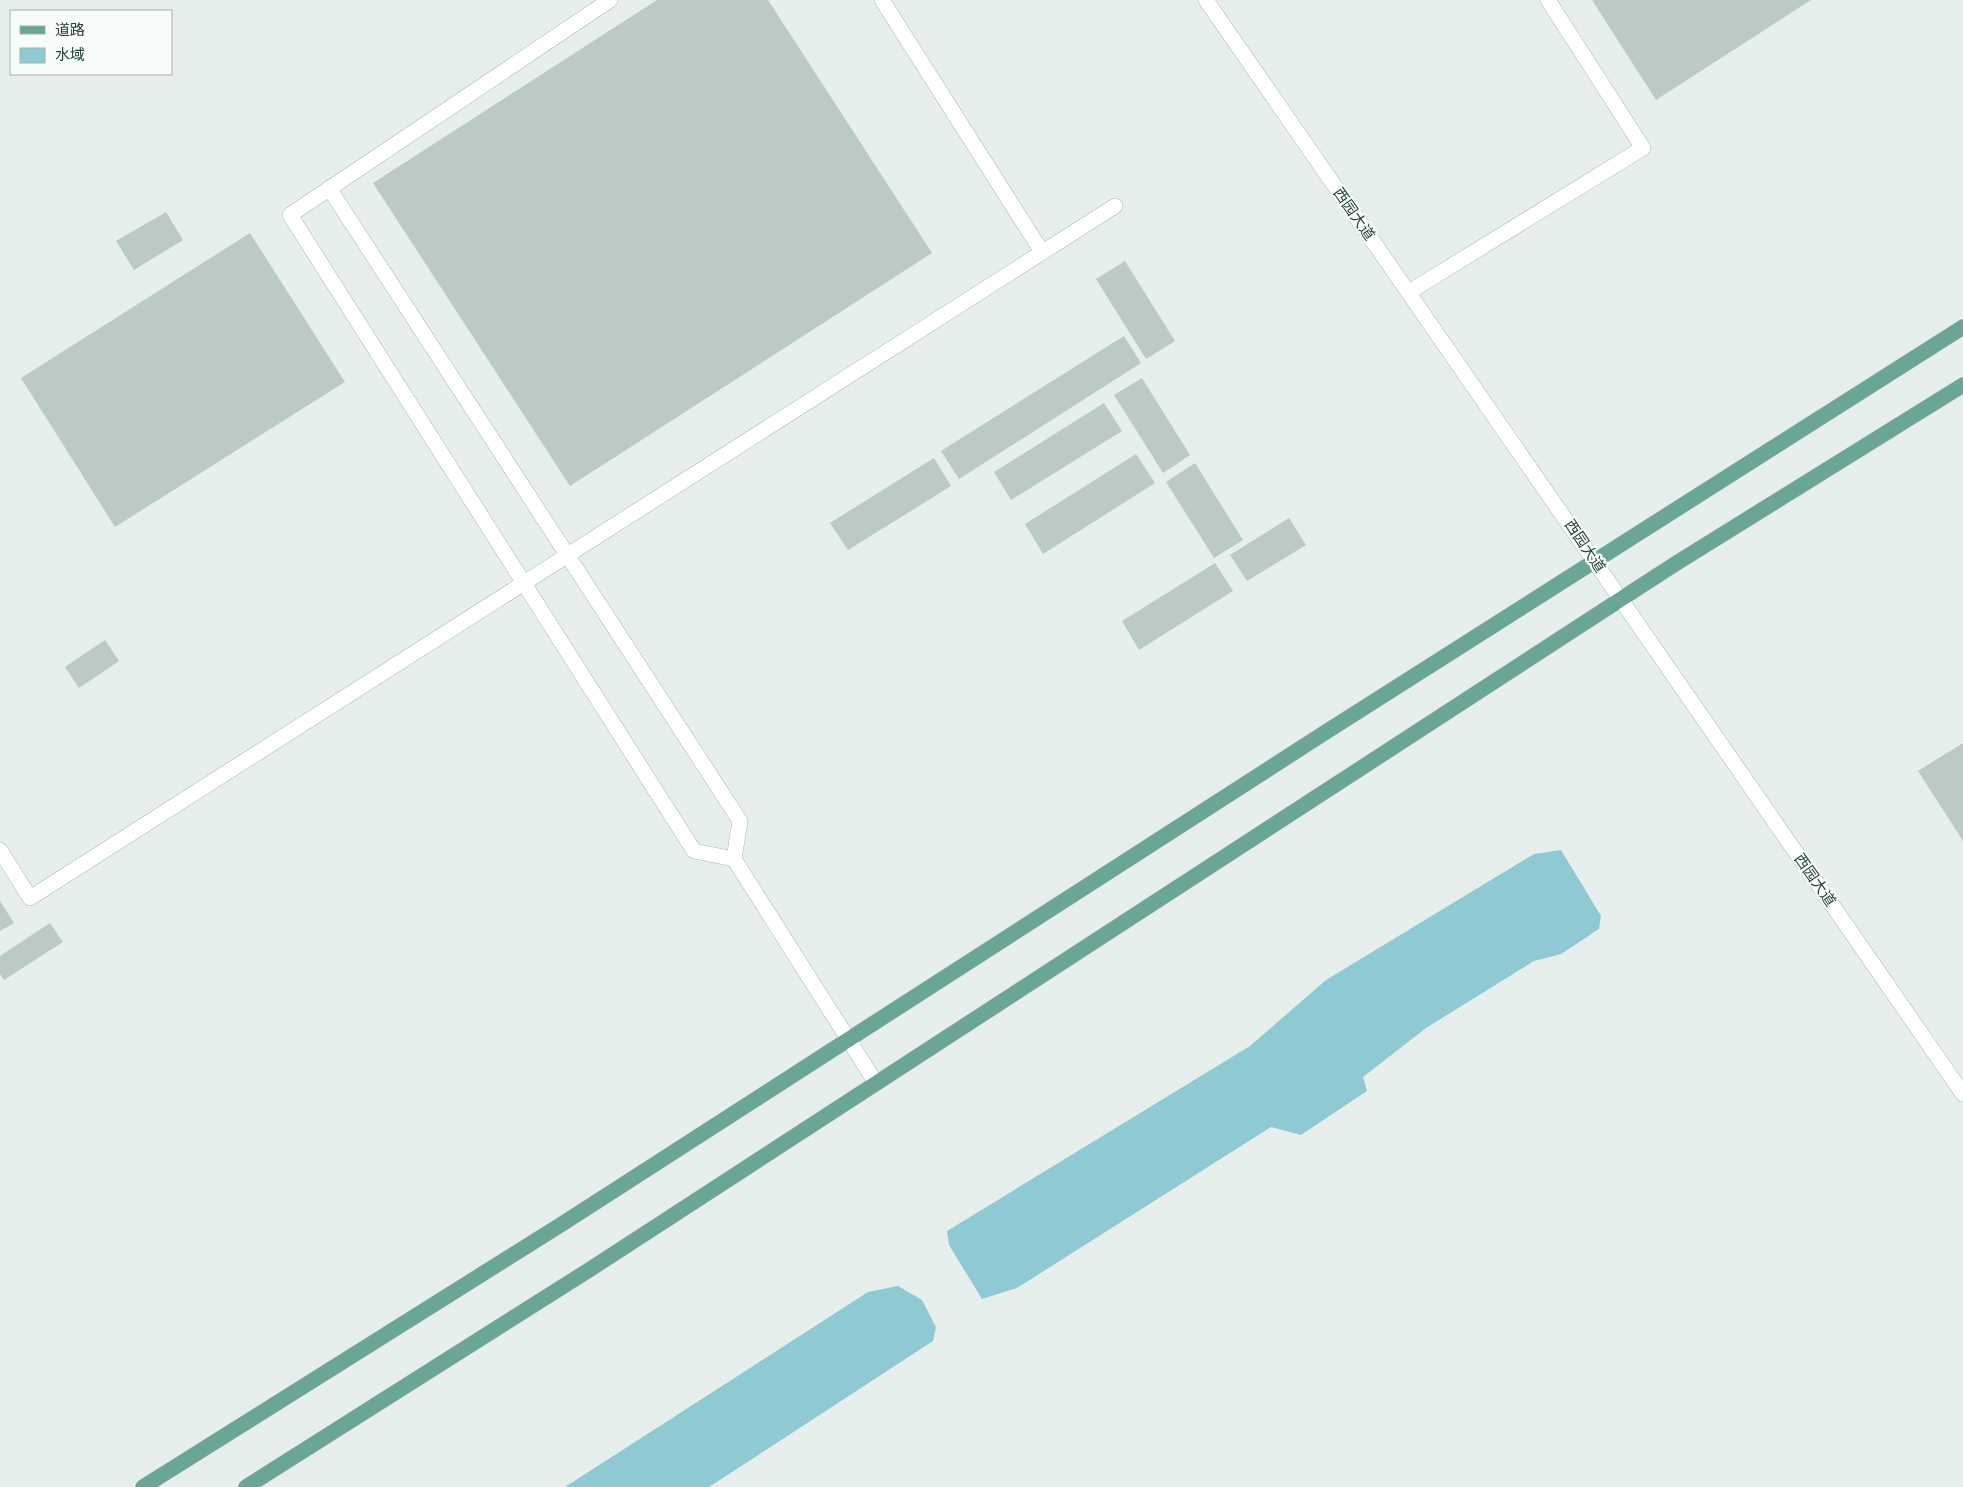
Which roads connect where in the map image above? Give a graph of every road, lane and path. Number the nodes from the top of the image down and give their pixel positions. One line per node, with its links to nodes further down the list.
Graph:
1 (610, 0): 5 (street)
2 (882, 0): 7 (street)
3 (1206, 0): 8 (street, 西园大道)
4 (1548, 0): 8 (street)
5 (329, 188): 11 (street); 13 (street)
6 (1115, 206): 7 (street)
7 (1042, 252): 11 (street)
8 (1409, 292): 12 (street, 西园大道)
9 (1963, 327): 12 (main road)
10 (1963, 385): 14 (main road)
11 (567, 555): 13 (street); 16 (street)
12 (1595, 561): 14 (street, 西园大道); 17 (main road)
13 (524, 582): 15 (street); 16 (street)
14 (1621, 599): 18 (main road); 19 (street, 西园大道)
15 (0, 850)
16 (734, 858): 17 (street)
17 (848, 1040): 18 (street); 20 (main road)
18 (876, 1083): 21 (main road)
19 (1963, 1094)
20 (143, 1487)
21 (246, 1487)

